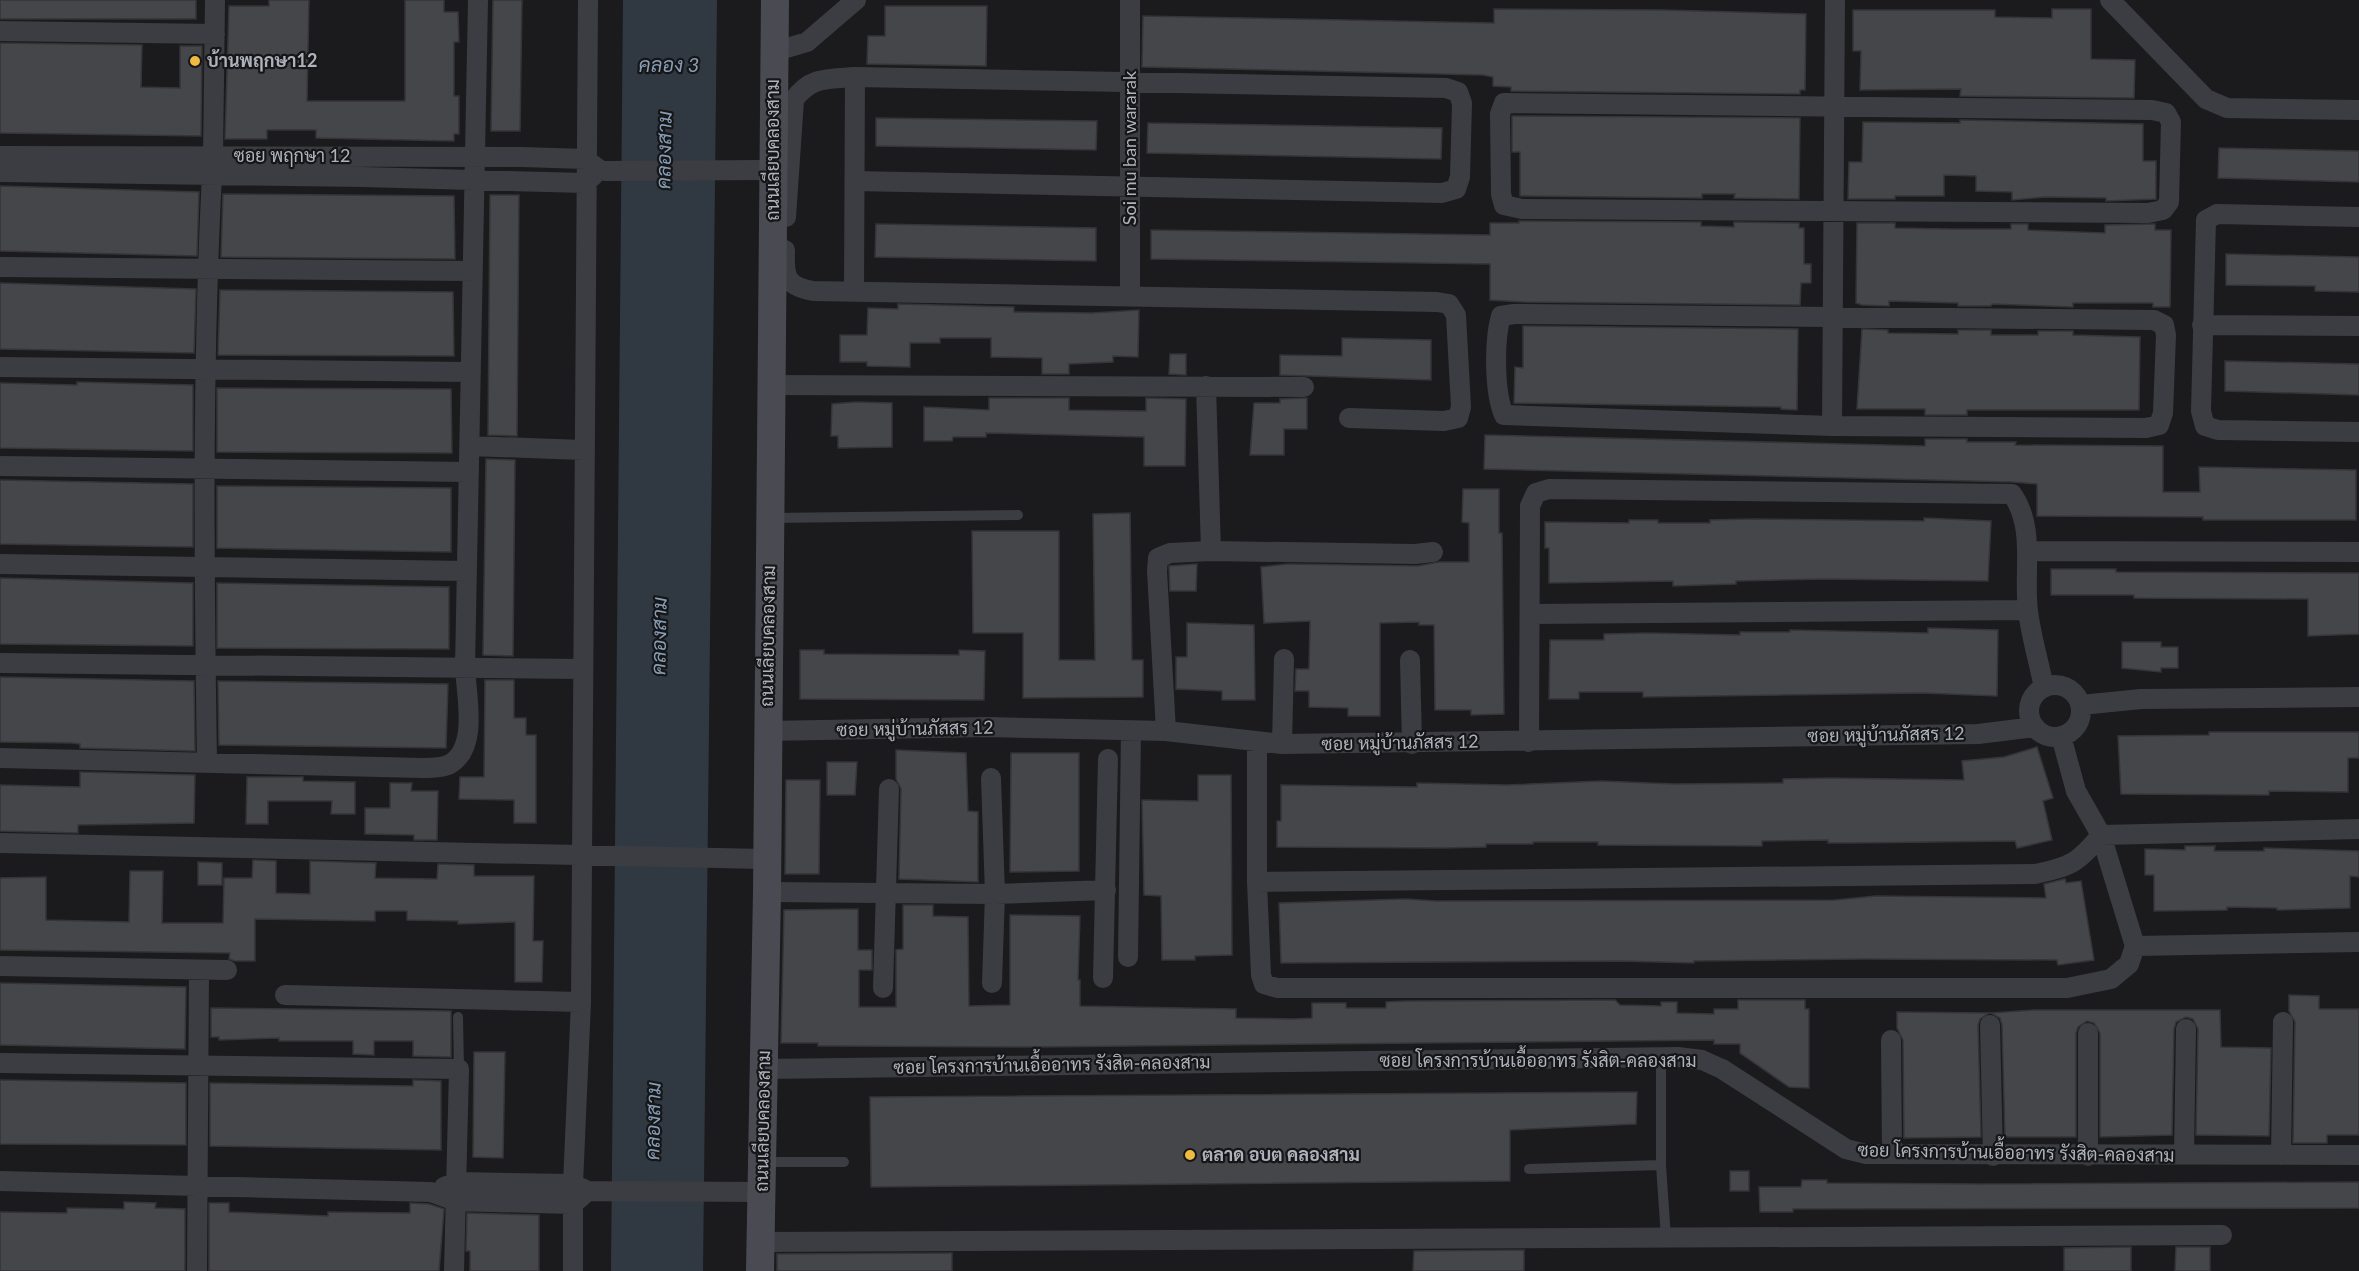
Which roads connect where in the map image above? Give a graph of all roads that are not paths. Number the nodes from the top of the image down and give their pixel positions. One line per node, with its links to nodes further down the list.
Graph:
1 (215, 0): 10 (street)
2 (478, 0): 17 (street)
3 (588, 0): 20 (street)
4 (775, 0): 11 (main road, ถนนเลียบคลองสาม)
5 (856, 0): 11 (street)
6 (1130, 0): 13 (street, Soi mu ban wararak)
7 (1835, 0): 14 (street)
8 (2110, 0): 15 (street)
9 (0, 31): 10 (street)
10 (215, 34): 18 (street)
11 (774, 56): 19 (main road, ถนนเลียบคลองสาม)
12 (855, 77): 13 (street); 23 (street); 30 (street)
13 (1130, 83): 24 (street, Soi mu ban wararak); 24 (street)
14 (1834, 107): 25 (street); 25 (street); 25 (street)
15 (2359, 110)
16 (0, 156): 18 (street, ซอย พฤกษา 12)
17 (477, 157): 18 (street, ซอย พฤกษา 12); 20 (street, ซอย พฤกษา 12); 22 (street)
18 (213, 165): 21 (street); 22 (street); 28 (street)
19 (774, 170): 20 (street, ซอย พฤกษา 12); 38 (main road, ถนนเลียบคลองสาม)
20 (594, 171): 22 (street); 45 (street)
21 (0, 172)
22 (477, 181): 29 (street)
23 (855, 181): 24 (street); 30 (street)
24 (1130, 187): 31 (street, Soi mu ban wararak)
25 (1834, 209): 32 (street)
26 (2359, 217): 33 (street)
27 (0, 267): 28 (street)
28 (208, 269): 29 (street); 36 (street)
29 (473, 272): 37 (street)
30 (854, 290): 31 (street)
31 (1130, 297): 41 (street)
32 (1832, 318): 42 (street); 42 (street); 42 (street)
33 (2202, 325): 34 (street); 43 (street)
34 (2359, 326)
35 (0, 367): 36 (street)
36 (206, 369): 37 (street); 47 (street)
37 (471, 372): 44 (street)
38 (770, 385): 39 (street); 50 (main road, ถนนเลียบคลองสาม)
39 (1206, 386): 40 (street); 51 (street)
40 (1304, 387)
41 (1349, 418)
42 (1832, 426)
43 (2359, 432)
44 (470, 446): 45 (street); 48 (street)
45 (584, 450): 65 (street)
46 (0, 466): 47 (street)
47 (204, 468): 48 (street); 56 (street)
48 (469, 472): 57 (street)
49 (1018, 515): 50 (lane)
50 (771, 518): 70 (main road, ถนนเลียบคลองสาม)
51 (1211, 551): 53 (street); 72 (street)
52 (2028, 551): 54 (street); 58 (street); 59 (street)
53 (1433, 552)
54 (2359, 552)
55 (0, 564): 56 (street)
56 (205, 567): 57 (street); 63 (street)
57 (467, 571): 64 (street)
58 (2028, 610): 59 (street); 66 (street)
59 (1530, 614): 74 (street)
60 (1284, 659): 76 (street)
61 (1410, 660): 77 (street)
62 (0, 663): 63 (street)
63 (205, 664): 64 (street); 80 (street)
64 (465, 667): 65 (street); 80 (street)
65 (583, 669): 86 (street)
66 (2044, 688): 68 (street); 69 (street)
67 (2359, 697): 68 (street)
68 (2081, 705): 73 (street)
69 (2035, 727): 73 (street); 74 (street, ซอย หมู่บ้านภัสสร 12)
70 (766, 730): 71 (street, ซอย หมู่บ้านภัสสร 12); 87 (main road, ถนนเลียบคลองสาม)
71 (1131, 731): 72 (street, ซอย หมู่บ้านภัสสร 12); 95 (street)
72 (1166, 731): 75 (street, ซอย หมู่บ้านภัสสร 12)
73 (2061, 736): 84 (street)
74 (1529, 742): 77 (street, ซอย หมู่บ้านภัสสร 12)
75 (1257, 743): 76 (street, ซอย หมู่บ้านภัสสร 12); 88 (street)
76 (1282, 744): 77 (street, ซอย หมู่บ้านภัสสร 12)
77 (1412, 744)
78 (0, 758): 80 (street)
79 (1108, 759): 89 (street)
80 (207, 763)
81 (991, 778): 92 (street)
82 (889, 789): 91 (street)
83 (2359, 829): 84 (street)
84 (2101, 835): 88 (street); 94 (street)
85 (0, 843): 86 (street)
86 (592, 856): 87 (street); 103 (street)
87 (767, 859): 90 (main road, ถนนเลียบคลองสาม)
88 (1257, 882): 94 (street)
89 (1106, 890): 92 (street); 99 (street)
90 (767, 892): 91 (street); 114 (main road, ถนนเลียบคลองสาม)
91 (884, 894): 92 (street); 101 (street)
92 (995, 894): 100 (street)
93 (2359, 942): 94 (street)
94 (2134, 945)
95 (1128, 957)
96 (0, 966): 97 (street)
97 (199, 970): 98 (street); 112 (street)
98 (227, 970)
99 (1103, 978)
100 (992, 983)
101 (883, 988)
102 (285, 995): 103 (street)
103 (581, 1002): 129 (street)
104 (458, 1017): 113 (lane)
105 (2283, 1022): 117 (street)
106 (1990, 1025): 119 (street)
107 (2186, 1029): 116 (street)
108 (2088, 1033): 120 (street)
109 (1892, 1040): 115 (street)
110 (1661, 1057): 114 (street, ซอย โครงการบ้านเอื้ออาทร รังสิต-คลองสาม); 115 (street, ซอย โครงการบ้านเอื้ออาทร รังสิต-คลองสาม); 123 (lane)
111 (0, 1063): 112 (street)
112 (199, 1066): 113 (street); 126 (street)
113 (459, 1069): 127 (street)
114 (763, 1069): 121 (main road, ถนนเลียบคลองสาม)
115 (1892, 1154): 119 (street, ซอย โครงการบ้านเอื้ออาทร รังสิต-คลองสาม)
116 (2184, 1155): 117 (street, ซอย โครงการบ้านเอื้ออาทร รังสิต-คลองสาม); 120 (street, ซอย โครงการบ้านเอื้ออาทร รังสิต-คลองสาม)
117 (2281, 1155): 118 (street, ซอย โครงการบ้านเอื้ออาทร รังสิต-คลองสาม)
118 (2359, 1155)
119 (1994, 1156): 120 (street, ซอย โครงการบ้านเอื้ออาทร รังสิต-คลองสาม)
120 (2088, 1156)
121 (762, 1162): 122 (lane); 128 (main road, ถนนเลียบคลองสาม)
122 (844, 1162)
123 (1661, 1165): 124 (lane); 131 (lane)
124 (1529, 1169)
125 (0, 1181): 126 (street)
126 (197, 1186): 127 (street); 133 (street)
127 (456, 1192): 129 (street); 134 (street)
128 (762, 1192): 129 (street); 132 (main road, ถนนเลียบคลองสาม)
129 (582, 1193): 135 (street)
130 (2222, 1235): 131 (street)
131 (1666, 1238): 132 (street)
132 (760, 1242): 136 (main road, ถนนเลียบคลองสาม)
133 (197, 1271)
134 (454, 1271)
135 (573, 1271)
136 (760, 1271)

